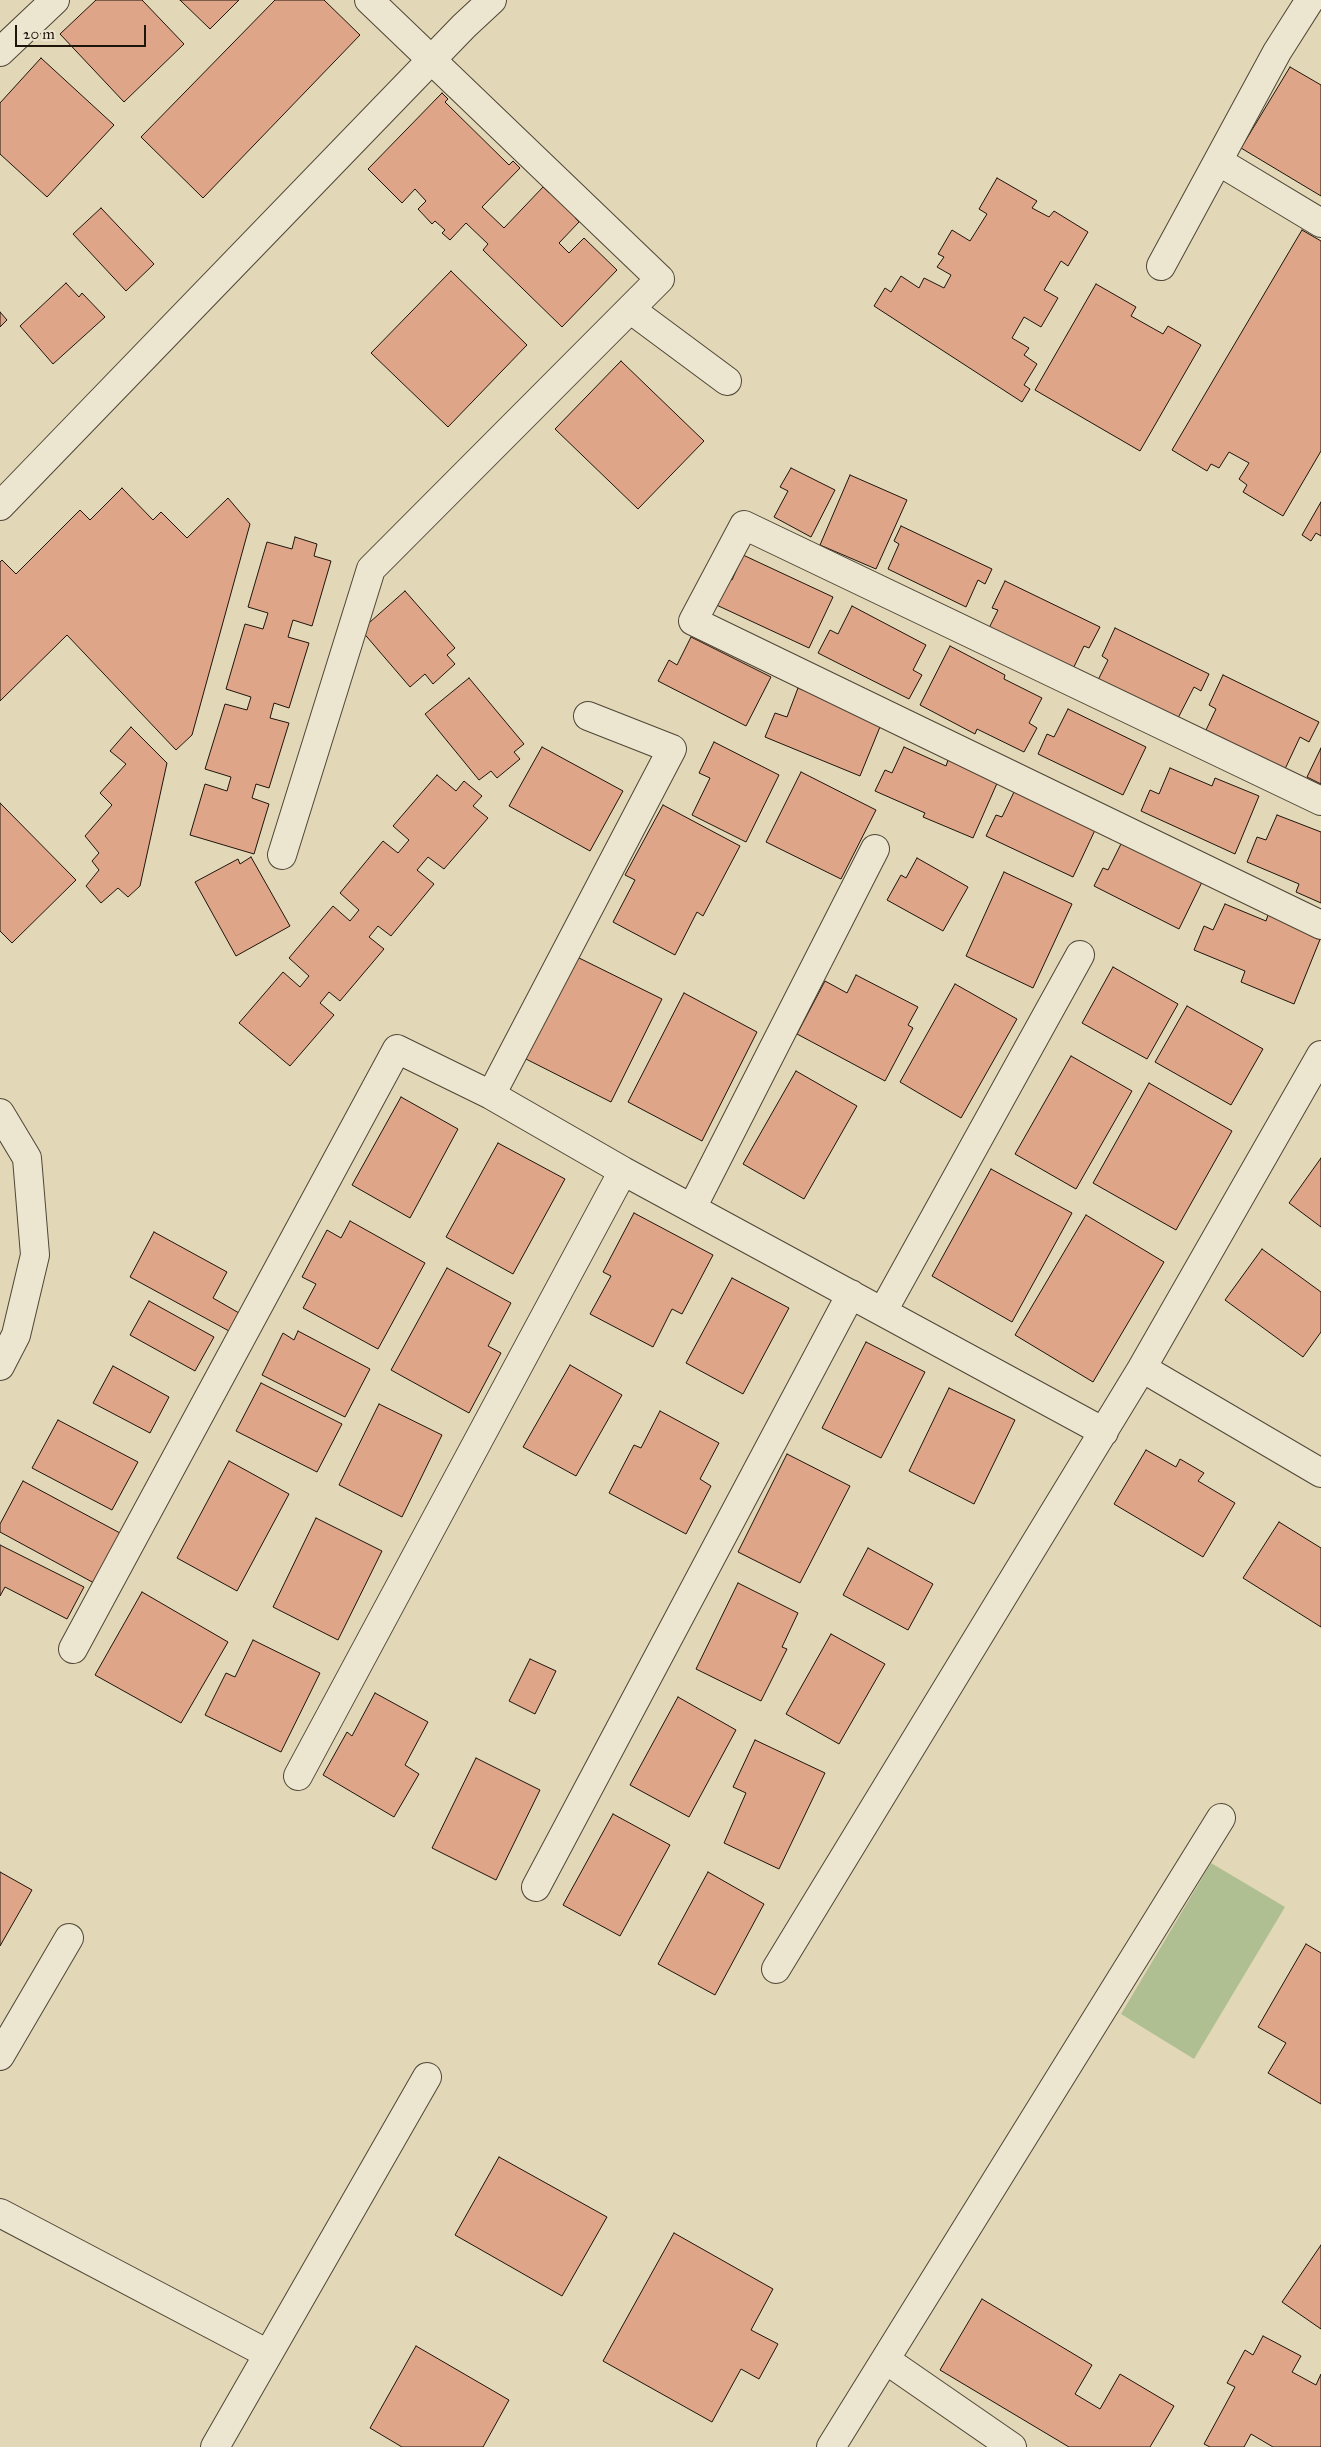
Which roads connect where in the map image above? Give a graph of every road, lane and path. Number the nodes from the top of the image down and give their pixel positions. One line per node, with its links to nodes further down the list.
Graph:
1 (55, 0): 5 (street)
2 (369, 0): 6 (street)
3 (492, 0): 6 (street)
4 (1310, 0): 7 (street)
5 (0, 52)
6 (431, 60): 10 (street); 12 (street)
7 (1218, 160): 8 (street); 9 (street)
8 (1321, 223)
9 (1161, 266)
10 (630, 309): 11 (street); 16 (street)
11 (727, 381)
12 (0, 506)
13 (588, 716): 20 (street)
14 (1321, 801): 17 (street)
15 (875, 849): 23 (street)
16 (282, 855)
17 (1321, 925)
18 (1080, 954): 25 (street)
19 (1319, 1064): 27 (street)
20 (491, 1095): 22 (street); 30 (street)
21 (0, 1113): 26 (street)
22 (623, 1171): 23 (street); 31 (street)
23 (692, 1208): 24 (street)
24 (850, 1294): 25 (street); 33 (street)
25 (883, 1311): 28 (street)
26 (0, 1366)
27 (1142, 1368): 28 (street); 29 (street)
28 (1104, 1432): 35 (street)
29 (1321, 1473)
30 (73, 1649)
31 (298, 1776)
32 (1221, 1818): 40 (street)
33 (536, 1887)
34 (69, 1938): 36 (street)
35 (776, 1969)
36 (0, 2056)
37 (427, 2077): 39 (street)
38 (0, 2213): 39 (street)
39 (268, 2354): 41 (street)
40 (886, 2360): 42 (street); 43 (street)
41 (215, 2447)
42 (831, 2447)
43 (1012, 2447)

